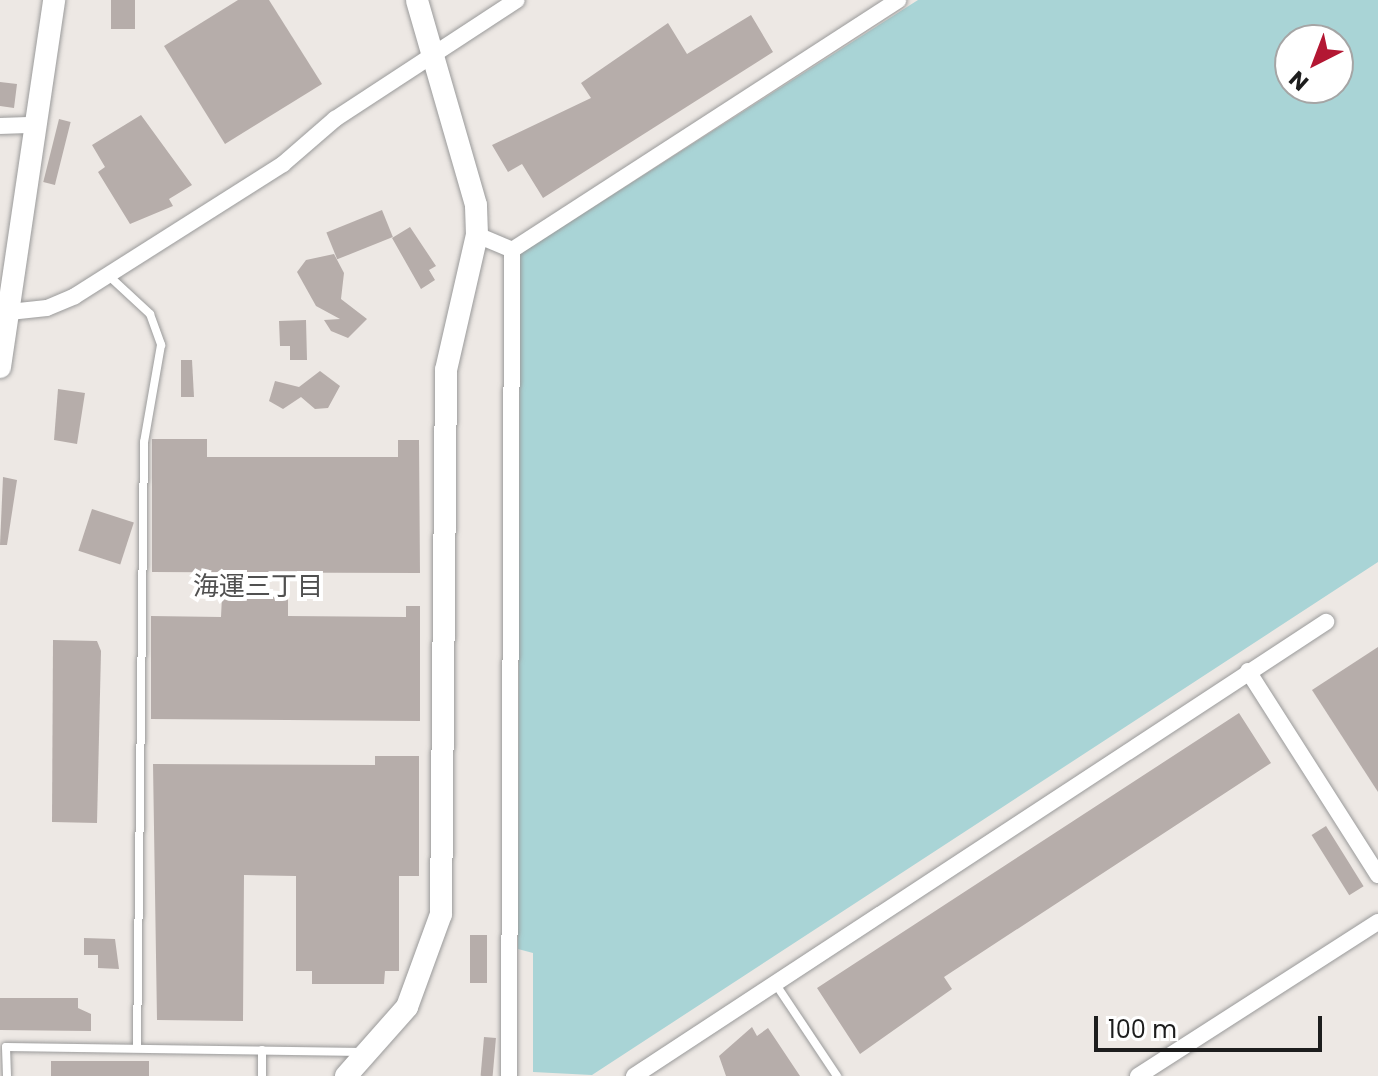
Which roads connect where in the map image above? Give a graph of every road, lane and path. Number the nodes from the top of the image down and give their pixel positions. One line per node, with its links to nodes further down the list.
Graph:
1 (54, 0): 6 (street)
2 (417, 0): 5 (street)
3 (517, 0): 5 (street)
4 (898, 0): 9 (street)
5 (427, 56): 8 (street); 10 (street)
6 (35, 125): 7 (street); 11 (street)
7 (0, 126)
8 (477, 235): 9 (street); 20 (street)
9 (512, 250): 24 (street)
10 (108, 275): 11 (street); 18 (lane)
11 (5, 312): 12 (street)
12 (0, 367)
13 (1326, 622): 14 (street)
14 (1248, 671): 15 (street); 17 (street)
15 (1378, 875)
16 (1378, 922): 27 (street)
17 (775, 983): 25 (street); 26 (lane)
18 (137, 1047): 19 (lane); 21 (lane)
19 (262, 1050): 20 (lane); 22 (lane)
20 (372, 1052): 23 (street)
21 (7, 1076)
22 (262, 1076)
23 (346, 1076)
24 (509, 1076)
25 (634, 1076)
26 (837, 1076)
27 (1138, 1076)

